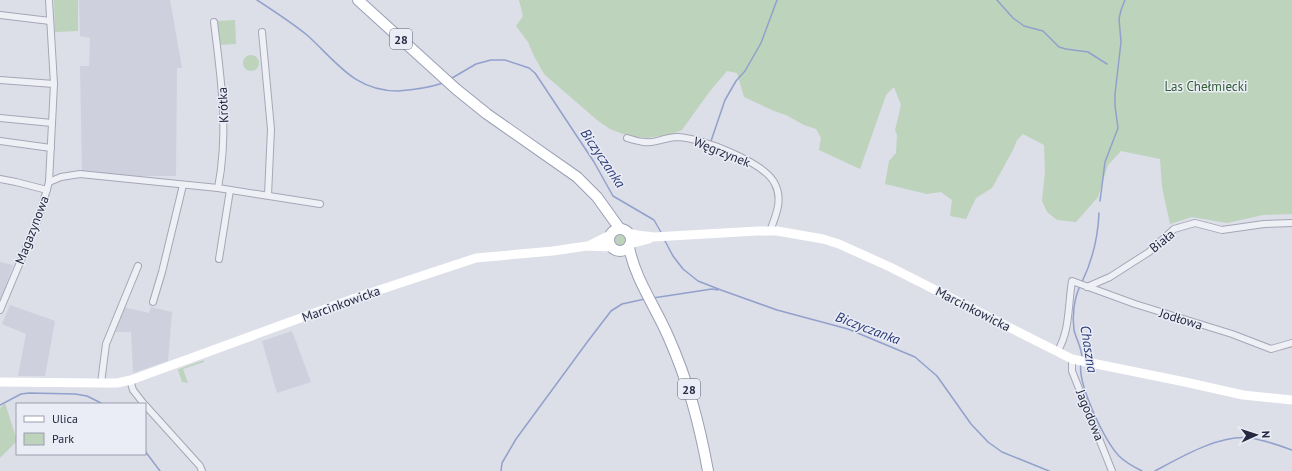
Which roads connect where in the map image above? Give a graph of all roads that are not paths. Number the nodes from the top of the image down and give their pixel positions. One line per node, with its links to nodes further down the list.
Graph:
1 (49, 0): 4 (street, Magazynowa)
2 (358, 0): 24 (main road, 28)
3 (0, 15): 4 (street)
4 (50, 21): 8 (street, Magazynowa)
5 (214, 22): 17 (street, Krótka)
6 (262, 32): 20 (street)
7 (0, 80): 8 (street)
8 (54, 84): 10 (street, Magazynowa)
9 (0, 118): 10 (street)
10 (52, 123): 13 (street, Magazynowa)
11 (627, 138): 23 (street, Węgrzynek)
12 (0, 141): 13 (street)
13 (51, 148): 15 (street, Magazynowa)
14 (0, 179): 18 (street)
15 (49, 182): 16 (street); 18 (street, Magazynowa)
16 (183, 185): 17 (street); 33 (street)
17 (218, 188): 19 (street)
18 (47, 190): 34 (street, Magazynowa)
19 (230, 190): 20 (street); 29 (street)
20 (268, 196): 21 (street)
21 (320, 204)
22 (1292, 223): 32 (street, Biała)
23 (770, 231): 25 (street, Marcinkowicka); 36 (street, Marcinkowicka)
24 (617, 232): 25 (street, Marcinkowicka); 26 (main road, 28); 27 (street, Marcinkowicka); 28 (main road)
25 (654, 237): 26 (street, Marcinkowicka)
26 (629, 245): 28 (main road); 31 (main road, 28)
27 (587, 246): 28 (street, Marcinkowicka); 38 (street, Marcinkowicka)
28 (615, 249): 31 (main road, 28)
29 (219, 259)
30 (138, 266): 40 (street)
31 (636, 273): 45 (main road, 28)
32 (1080, 284): 35 (street, Jodłowa); 36 (street)
33 (153, 302)
34 (0, 310)
35 (1292, 343)
36 (1057, 352): 37 (street, Marcinkowicka)
37 (1078, 360): 41 (street, Marcinkowicka); 46 (street, Jagodowa)
38 (130, 380): 40 (street, Marcinkowicka); 42 (street)
39 (0, 382): 40 (street, Marcinkowicka)
40 (102, 383)
41 (1292, 400)
42 (143, 403)
43 (146, 407): 44 (street)
44 (202, 471)
45 (708, 471)
46 (1112, 471)

